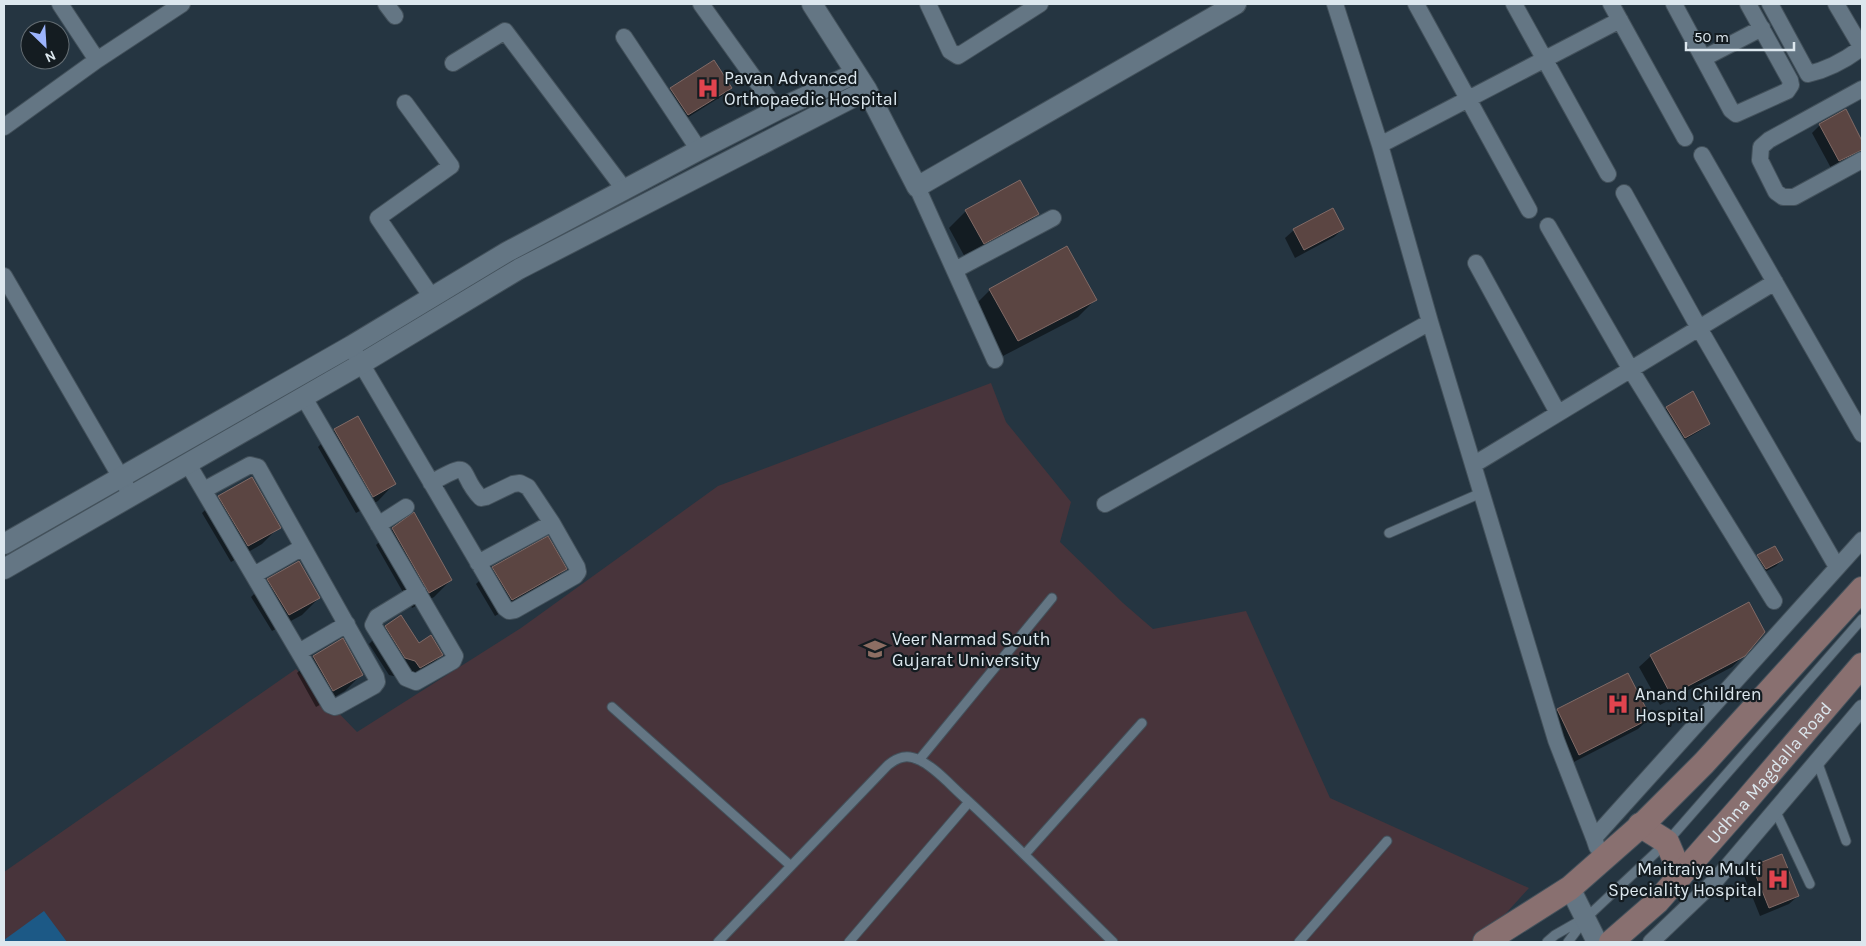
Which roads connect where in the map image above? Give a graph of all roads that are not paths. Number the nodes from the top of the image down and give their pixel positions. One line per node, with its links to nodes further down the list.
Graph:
1 (60, 4): 20 (street)
2 (182, 4): 20 (street)
3 (701, 4): 28 (street)
4 (812, 4): 23 (street)
5 (928, 4): 6 (street)
6 (1040, 4)
7 (1236, 4): 36 (street)
8 (1335, 4): 31 (street)
9 (1416, 4): 26 (street)
10 (1514, 4): 21 (street)
11 (1611, 4): 16 (street)
12 (1748, 4): 17 (street)
13 (1770, 4): 14 (street)
14 (1836, 4)
15 (1679, 5): 19 (street)
16 (1620, 20): 21 (street); 30 (street)
17 (1762, 28): 19 (street); 19 (street)
18 (624, 37): 32 (street)
19 (1704, 58)
20 (97, 60): 29 (street)
21 (1545, 60): 26 (street); 35 (street)
22 (453, 63): 37 (street)
23 (856, 73): 25 (street); 28 (street)
24 (1862, 89): 34 (street)
25 (867, 90): 36 (street); 51 (street)
26 (1468, 99): 31 (street); 39 (street)
27 (405, 103): 46 (street)
28 (777, 110): 32 (street)
29 (4, 127)
30 (1685, 138)
31 (1380, 145): 47 (street)
32 (699, 150): 37 (street)
33 (1702, 155): 45 (street)
34 (1862, 160)
35 (1608, 174)
36 (918, 187): 43 (street)
37 (624, 189): 46 (street)
38 (1624, 194): 48 (street)
39 (1528, 210)
40 (1053, 218): 43 (street)
41 (1548, 226): 52 (street)
42 (1476, 263): 54 (street)
43 (955, 270): 50 (street)
44 (4, 276): 58 (street)
45 (1775, 282): 48 (street); 55 (street)
46 (432, 296): 49 (street)
47 (1430, 322): 57 (street); 63 (street)
48 (1699, 328): 52 (street); 72 (street)
49 (351, 346): 51 (street); 58 (street)
50 (995, 360)
51 (361, 364): 53 (street); 59 (street)
52 (1631, 370): 54 (street); 78 (street)
53 (303, 396): 56 (street); 66 (street)
54 (1558, 413): 57 (street)
55 (1862, 434)
56 (188, 464): 60 (street); 62 (street)
57 (1473, 465): 61 (street)
58 (121, 478): 62 (street); 69 (street)
59 (431, 483): 65 (street); 71 (street)
60 (204, 490): 70 (street); 74 (street)
61 (1481, 493): 67 (lane); 91 (street)
62 (132, 496): 73 (street)
63 (1105, 504)
64 (406, 507): 66 (street)
65 (552, 523): 71 (street); 71 (street)
66 (378, 525): 76 (street)
67 (1389, 533)
68 (1862, 540): 72 (street)
69 (4, 544)
70 (303, 547): 74 (street); 80 (street)
71 (478, 562)
72 (1837, 567): 91 (street)
73 (4, 570)
74 (254, 575): 81 (street)
75 (1862, 589): 90 (main road)
76 (418, 592): 76 (street)
77 (1052, 598): 86 (lane)
78 (1774, 601)
79 (1862, 619): 94 (lane)
80 (347, 624): 81 (street); 81 (street)
81 (299, 652)
82 (1862, 665): 98 (main road, Udhna Magdalla Road)
83 (612, 707): 97 (lane)
84 (1862, 708): 87 (street)
85 (1142, 723): 95 (lane)
86 (919, 760): 88 (lane); 97 (lane)
87 (1817, 761): 89 (street); 93 (lane)
88 (969, 802): 95 (lane); 103 (lane)
89 (1775, 810): 99 (lane); 111 (street)
90 (1640, 825): 94 (main road); 96 (main road)
91 (1594, 838): 96 (street)
92 (1387, 841): 105 (lane)
93 (1846, 841)
94 (1667, 842): 98 (main road); 101 (lane)
95 (1025, 854): 104 (lane)
96 (1602, 861): 100 (main road)
97 (791, 866): 102 (lane)
98 (1681, 875): 110 (main road, Udhna Magdalla Road)
99 (1810, 884)
100 (1570, 888): 101 (street); 106 (main road)
101 (1586, 918): 107 (lane); 108 (lane); 109 (street)
102 (718, 942)
103 (849, 942)
104 (1113, 942)
105 (1298, 942)
106 (1485, 942)
107 (1547, 942)
108 (1568, 942)
109 (1597, 942)
110 (1611, 942)
111 (1651, 942)

